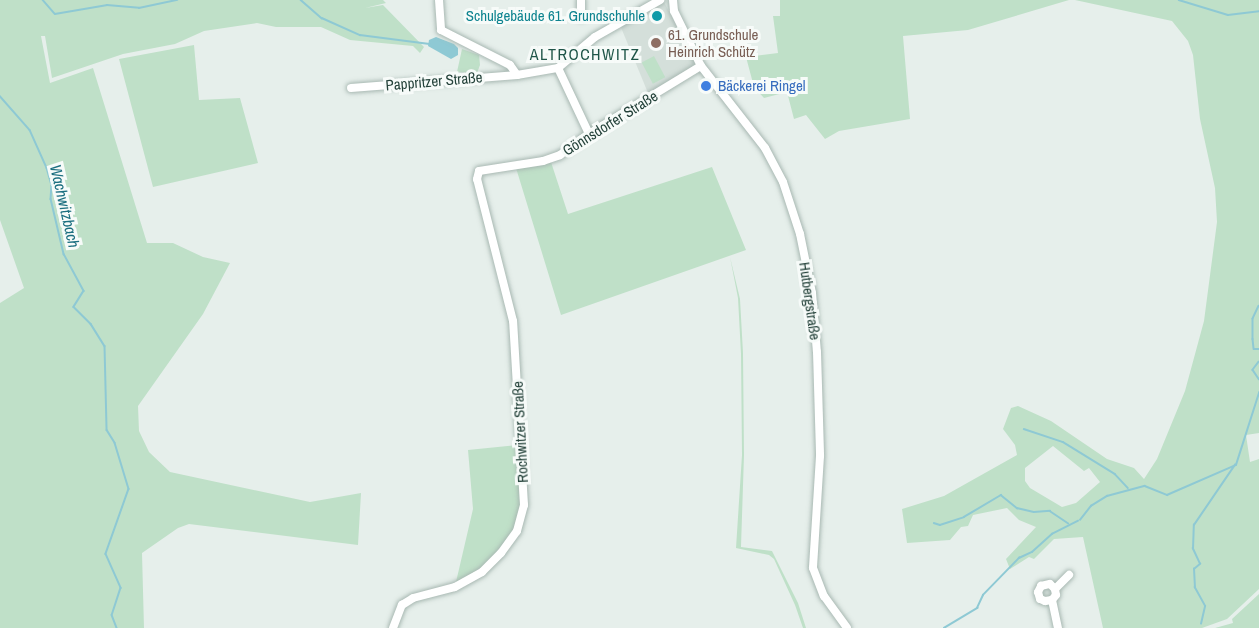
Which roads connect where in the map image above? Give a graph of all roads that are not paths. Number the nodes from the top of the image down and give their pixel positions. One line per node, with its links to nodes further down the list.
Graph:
1 (439, 0): 8 (street)
2 (580, 0): 5 (street)
3 (660, 0): 7 (street)
4 (673, 0): 6 (street, Hutbergstraße)
5 (581, 17)
6 (701, 66): 10 (street, Gönnsdorfer Straße); 16 (street, Hutbergstraße)
7 (558, 68): 8 (street); 10 (street)
8 (517, 75): 9 (street, Pappritzer Straße)
9 (351, 88)
10 (589, 134): 11 (street, Gönnsdorfer Straße)
11 (479, 171): 15 (street, Rochwitzer Straße)
12 (1069, 575): 13 (street)
13 (1055, 589): 14 (street); 14 (street)
14 (1052, 600): 17 (street)
15 (393, 628)
16 (847, 628)
17 (1058, 628)

